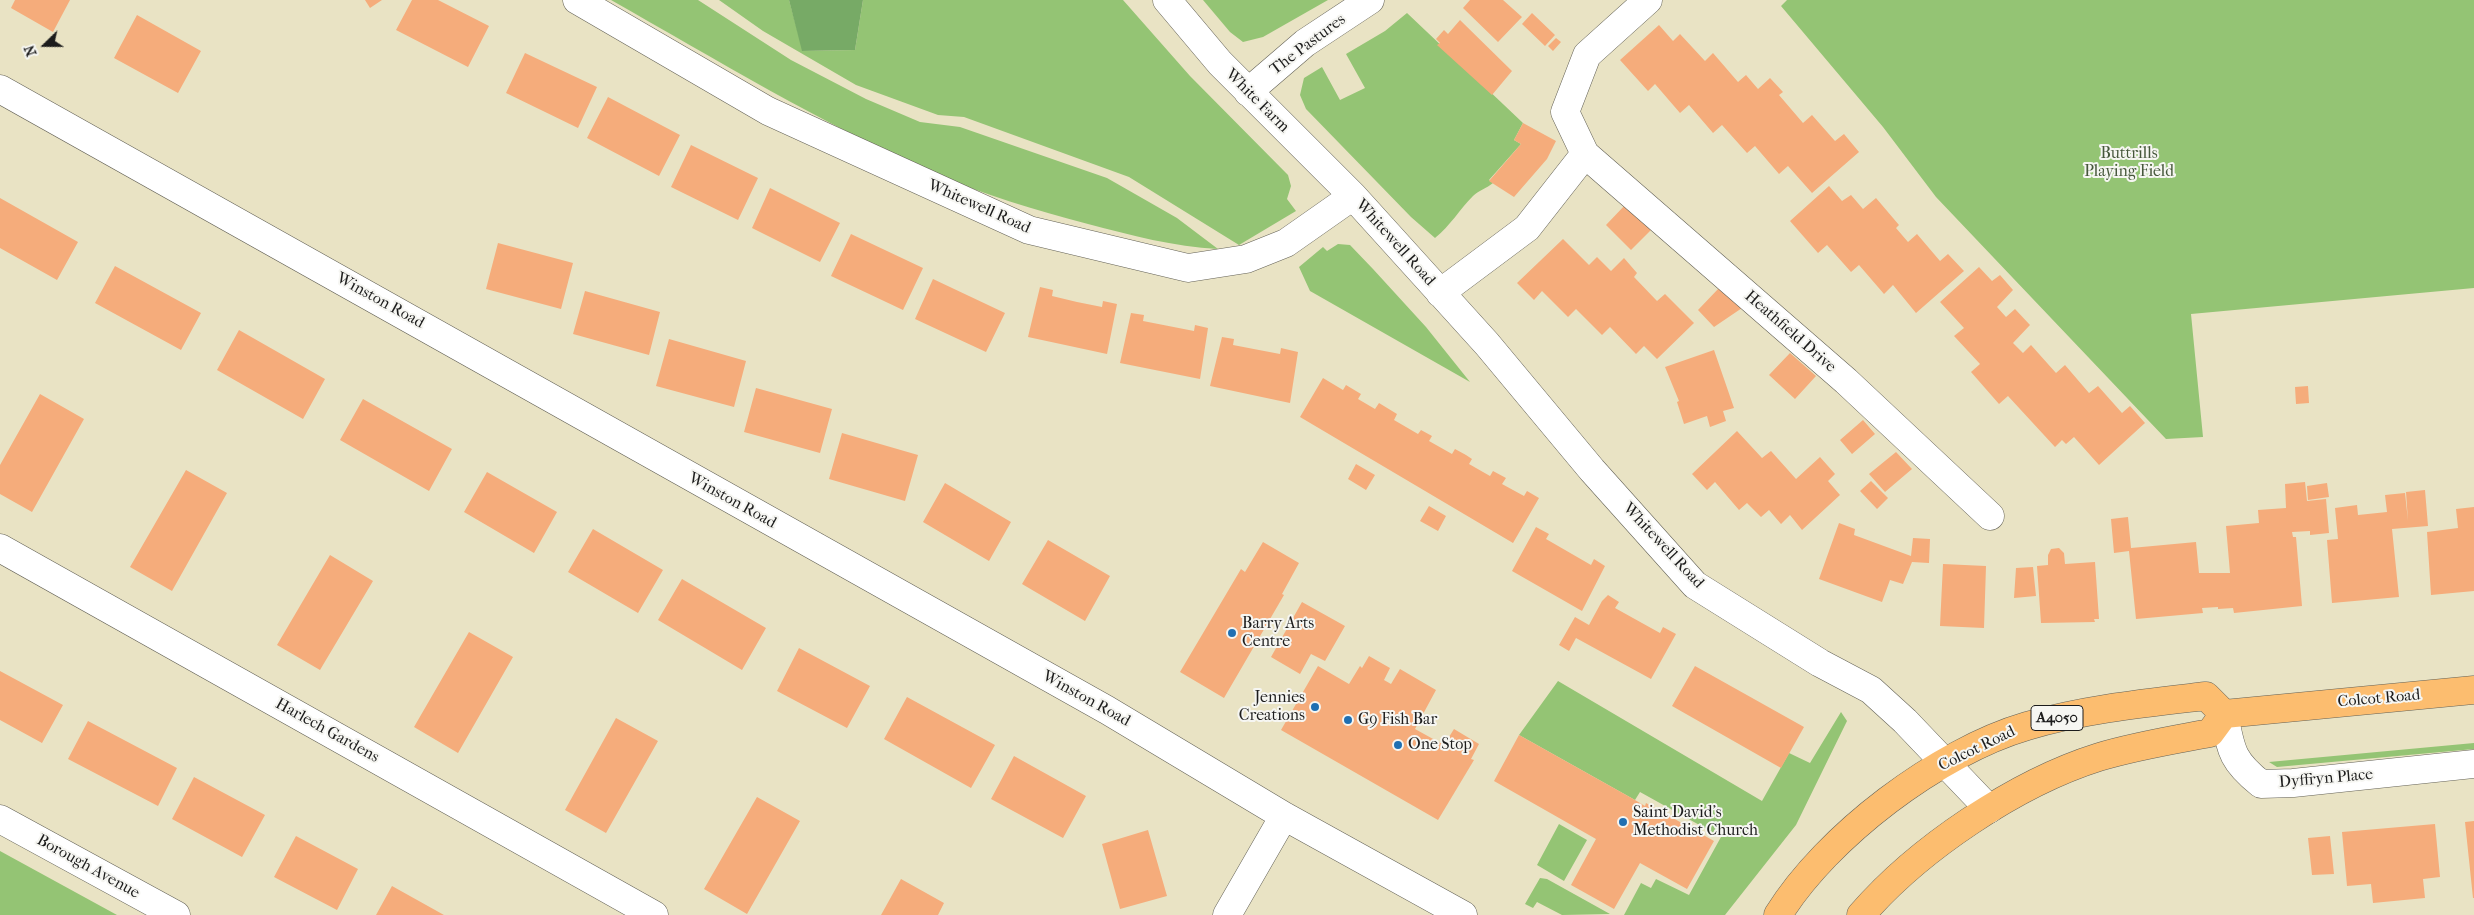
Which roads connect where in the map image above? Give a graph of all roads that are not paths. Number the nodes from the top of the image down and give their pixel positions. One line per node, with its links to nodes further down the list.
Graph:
1 (577, 0): 8 (street, Whitewell Road)
2 (1167, 0): 6 (street, White Farm)
3 (1370, 0): 6 (street, The Pastures)
4 (1648, 0): 7 (street, Heathfield Drive)
5 (0, 89): 17 (street, Winston Road)
6 (1248, 92): 8 (street, White Farm)
7 (1585, 154): 9 (street); 10 (street, Heathfield Drive)
8 (1353, 196): 9 (street, Whitewell Road)
9 (1440, 293): 14 (street, Whitewell Road)
10 (1990, 516)
11 (0, 548): 20 (street, Harlech Gardens)
12 (2474, 690): 13 (main road, Colcot Road)
13 (2224, 714): 14 (main road, Colcot Road / A4050); 15 (street, Dyffryn Place); 16 (main road)
14 (1946, 763): 16 (street, Whitewell Road); 23 (main road, Colcot Road / A4050)
15 (2474, 764)
16 (1989, 809): 24 (main road)
17 (1284, 816): 21 (street); 22 (street, Winston Road)
18 (0, 819): 19 (street, Borough Avenue)
19 (176, 915)
20 (654, 915)
21 (1227, 915)
22 (1463, 915)
23 (1778, 915)
24 (1861, 915)

